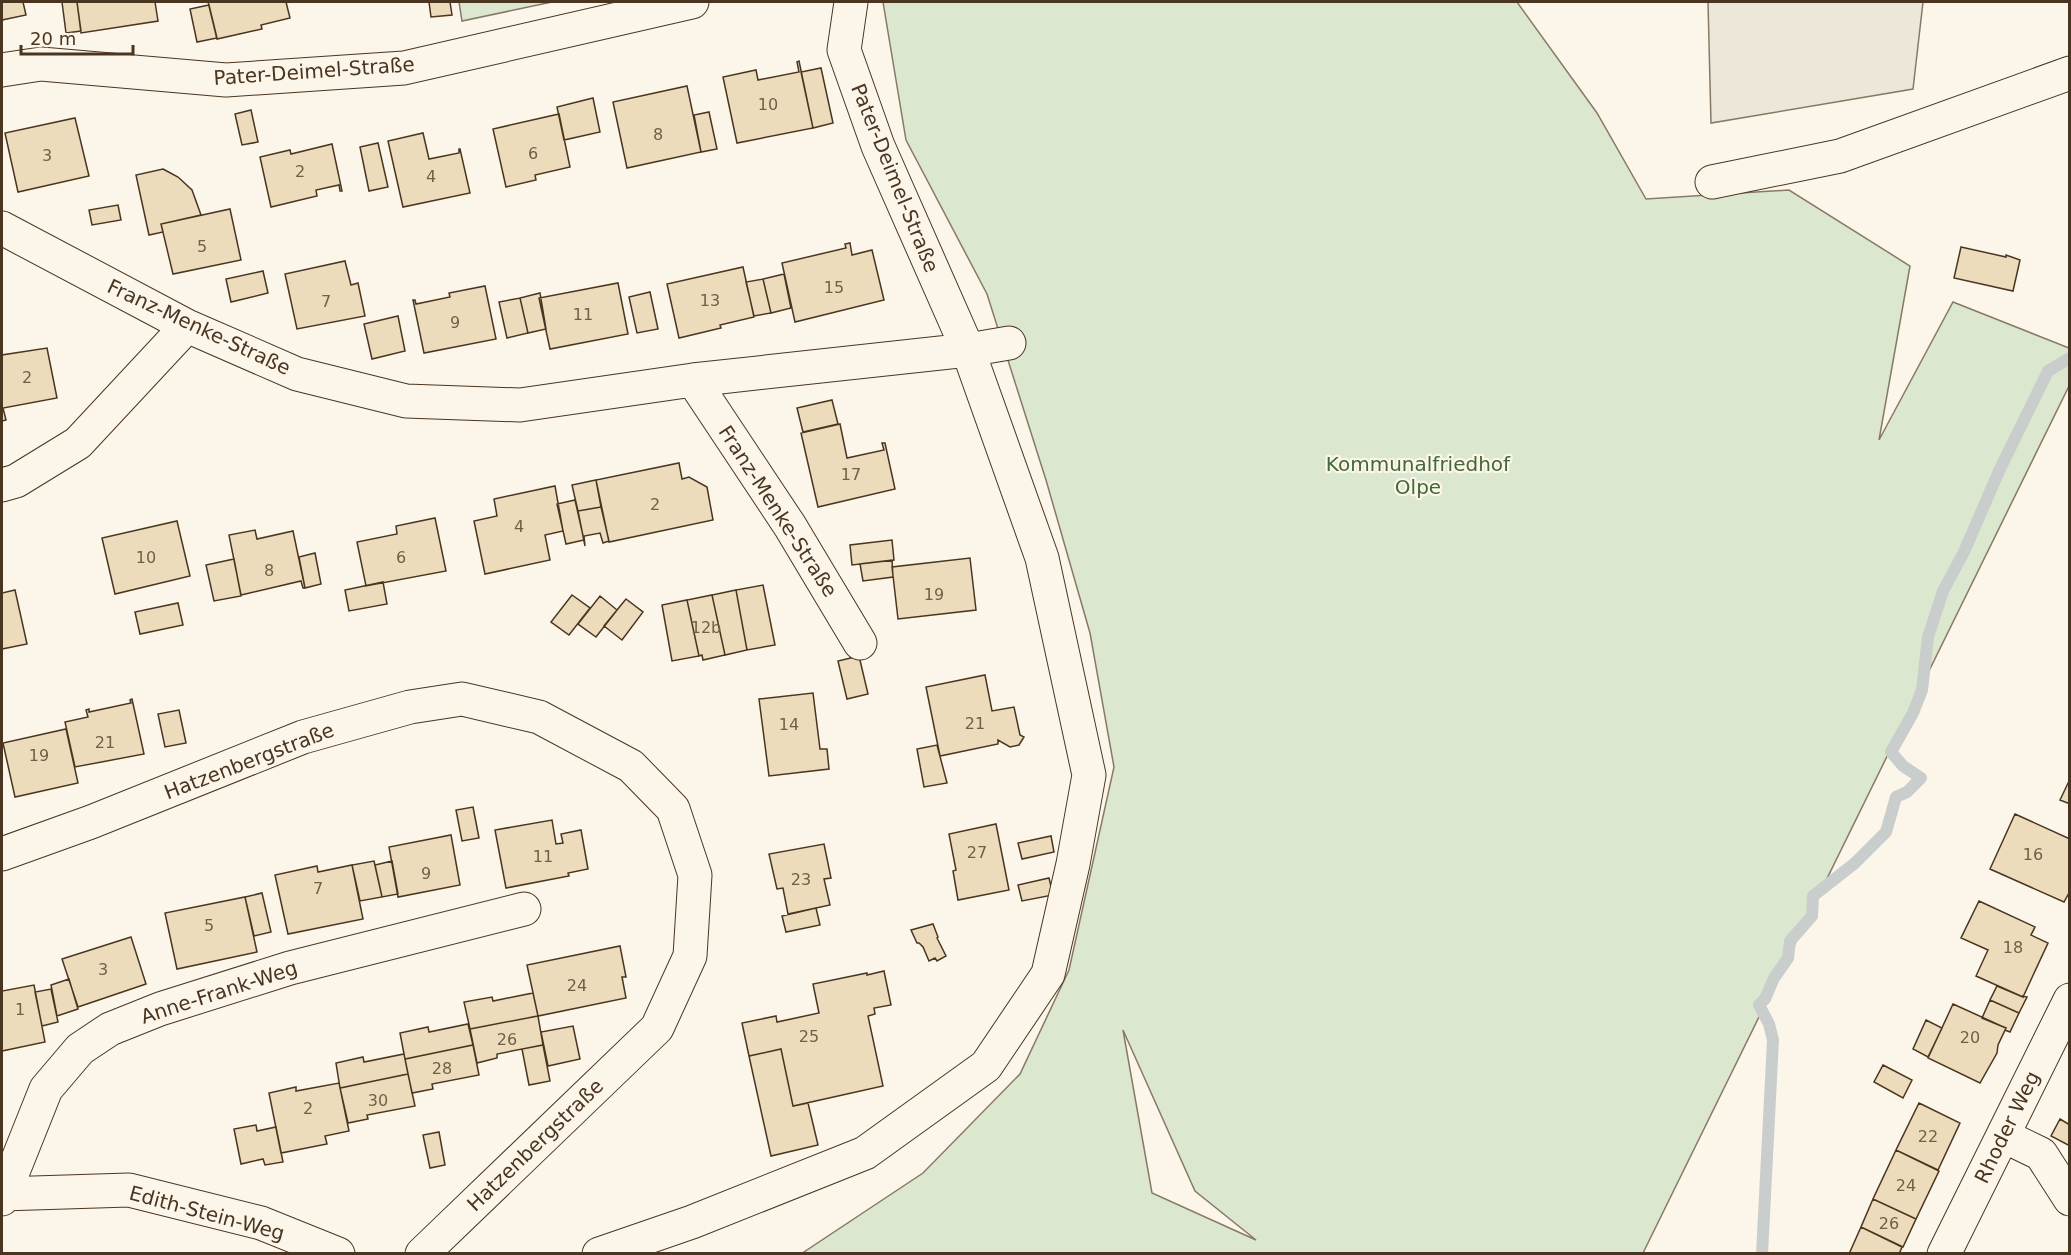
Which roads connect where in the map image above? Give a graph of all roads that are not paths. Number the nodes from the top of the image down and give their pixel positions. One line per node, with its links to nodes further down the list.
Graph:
1 (692, 2): 3 (street, Pater-Deimel-Straße)
2 (850, 2): 9 (street, Pater-Deimel-Straße)
3 (2, 70)
4 (2070, 74): 5 (street)
5 (1712, 182)
6 (2, 228): 7 (street, Franz-Menke-Straße)
7 (187, 326): 10 (street, Franz-Menke-Straße); 11 (street)
8 (1009, 343): 9 (street, Franz-Menke-Straße)
9 (969, 350): 10 (street, Franz-Menke-Straße); 21 (street, Pater-Deimel-Straße)
10 (693, 380): 12 (street, Franz-Menke-Straße)
11 (2, 485)
12 (860, 643)
13 (2, 854): 20 (street, Hatzenbergstraße)
14 (524, 909): 17 (street, Anne-Frank-Weg)
15 (2070, 1000): 16 (street, Rhoder Weg)
16 (2004, 1136): 18 (street); 22 (street, Rhoder Weg)
17 (2, 1196): 19 (street, Edith-Stein-Weg)
18 (2070, 1199)
19 (338, 1254)
20 (422, 1254)
21 (599, 1254)
22 (1944, 1254)

